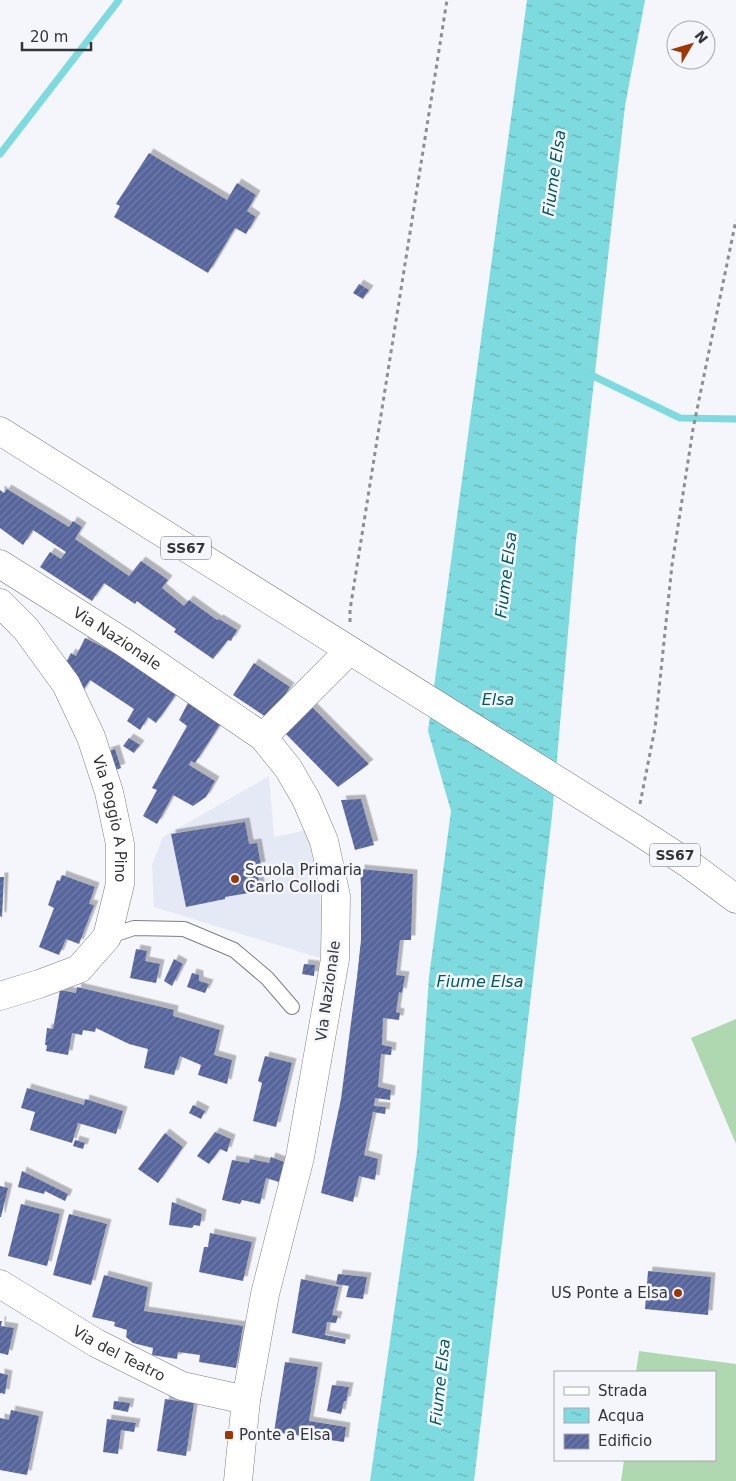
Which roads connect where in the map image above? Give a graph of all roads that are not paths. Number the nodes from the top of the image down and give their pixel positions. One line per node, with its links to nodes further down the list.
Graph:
1 (0, 431): 4 (street, SS67)
2 (0, 564): 5 (street, Via Nazionale)
3 (0, 603): 7 (street, Via Poggio A Pino)
4 (349, 650): 5 (street); 6 (street, SS67)
5 (263, 737): 11 (street, Via Nazionale)
6 (736, 899)
7 (107, 937): 8 (street, Via Poggio A Pino); 9 (lane)
8 (0, 996)
9 (292, 1007)
10 (0, 1284): 11 (street, Via del Teatro)
11 (246, 1400): 12 (street, Via Nazionale)
12 (238, 1481)

